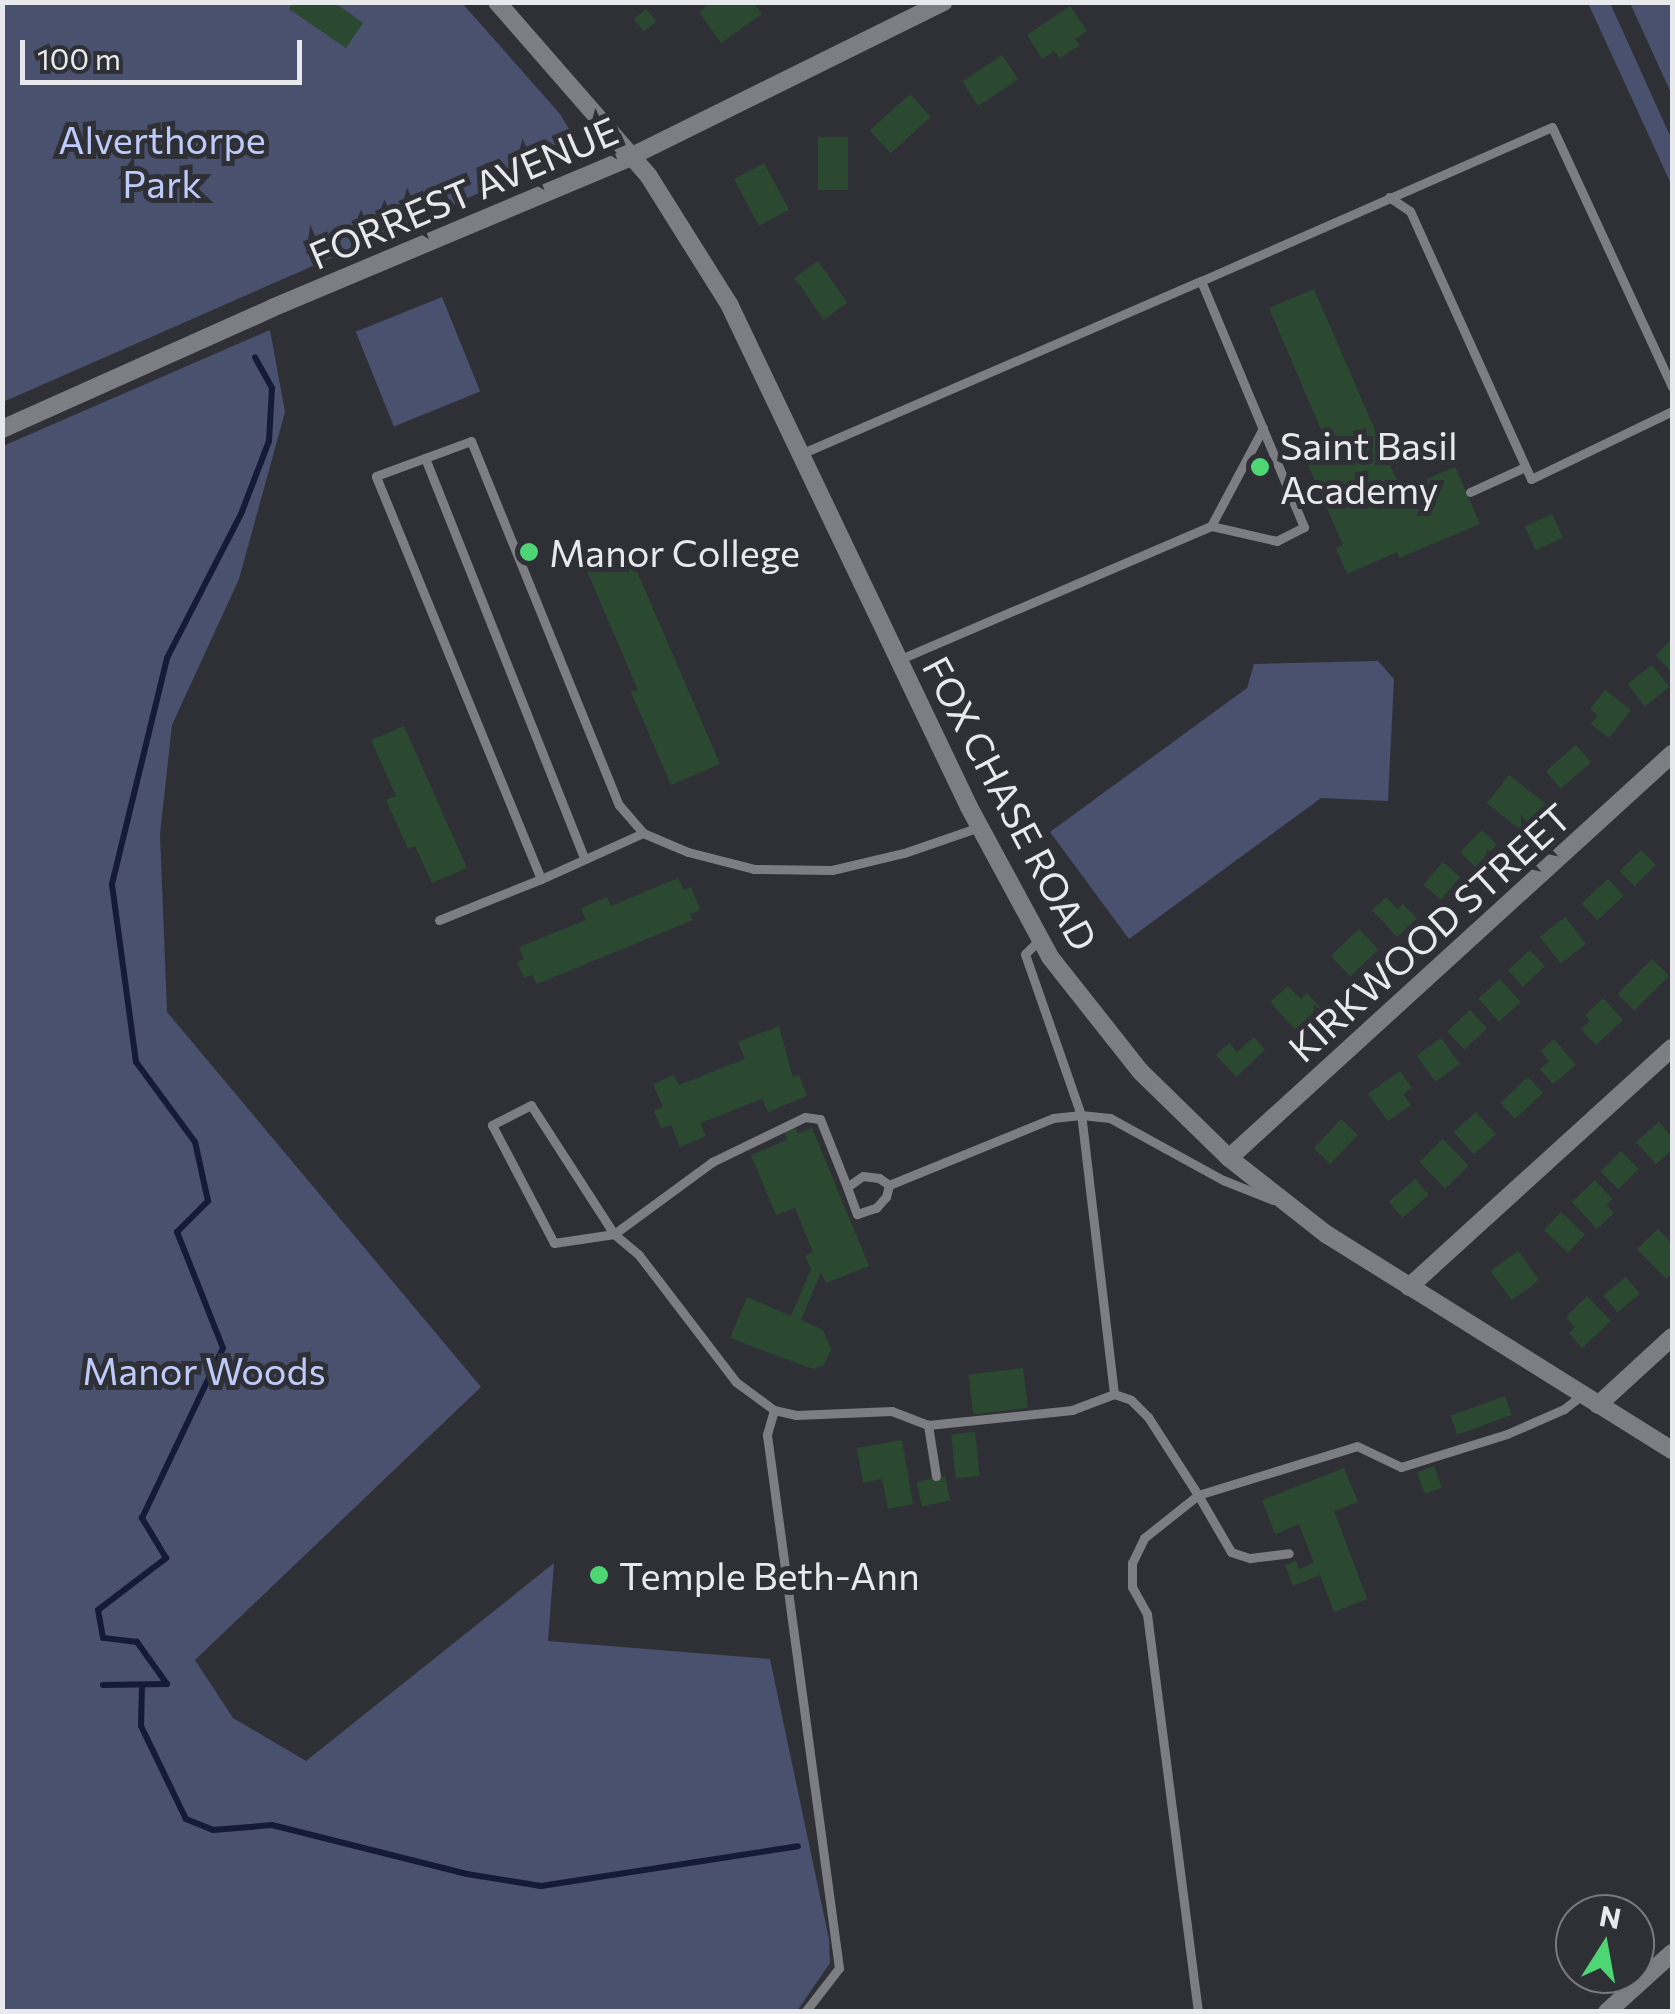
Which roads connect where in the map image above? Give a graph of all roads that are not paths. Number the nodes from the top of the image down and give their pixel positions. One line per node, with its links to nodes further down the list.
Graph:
1 (497, 2): 3 (street, FOX CHASE ROAD)
2 (944, 2): 3 (street, FORREST AVENUE)
3 (628, 158): 9 (street, FORREST AVENUE); 10 (street, FOX CHASE ROAD)
4 (1390, 197): 5 (lane); 6 (lane); 12 (lane)
5 (1202, 282): 8 (lane); 10 (lane)
6 (1672, 387)
7 (1672, 410): 12 (lane)
8 (1263, 428): 14 (lane); 14 (lane)
9 (2, 430)
10 (803, 452): 15 (street, FOX CHASE ROAD)
11 (425, 458): 18 (lane); 19 (lane); 20 (lane)
12 (1526, 467): 13 (lane)
13 (1470, 492)
14 (1211, 526): 15 (lane)
15 (898, 660): 17 (street, FOX CHASE ROAD)
16 (1672, 754): 25 (street, KIRKWOOD STREET)
17 (980, 827): 18 (lane); 22 (street, FOX CHASE ROAD)
18 (643, 833): 19 (lane)
19 (584, 857): 20 (lane)
20 (540, 879): 21 (lane)
21 (438, 920)
22 (1040, 939): 24 (lane); 25 (street, FOX CHASE ROAD)
23 (1672, 1048): 30 (street)
24 (1081, 1114): 26 (lane); 28 (lane); 32 (lane)
25 (1229, 1158): 28 (street, FOX CHASE ROAD)
26 (889, 1185): 27 (lane); 27 (lane)
27 (847, 1187): 29 (lane)
28 (1292, 1208): 30 (street, FOX CHASE ROAD)
29 (614, 1234): 29 (lane); 34 (lane)
30 (1409, 1286): 33 (street, FOX CHASE ROAD)
31 (1672, 1337): 33 (street)
32 (1114, 1394): 35 (lane); 38 (lane)
33 (1590, 1400): 36 (street, FOX CHASE ROAD); 38 (lane)
34 (774, 1410): 35 (lane); 41 (lane)
35 (928, 1425): 37 (lane)
36 (1672, 1450)
37 (936, 1476)
38 (1198, 1495): 39 (lane); 42 (lane)
39 (1289, 1553)
40 (1672, 1953): 43 (street)
41 (805, 2012)
42 (1198, 2012)
43 (1607, 2012)

